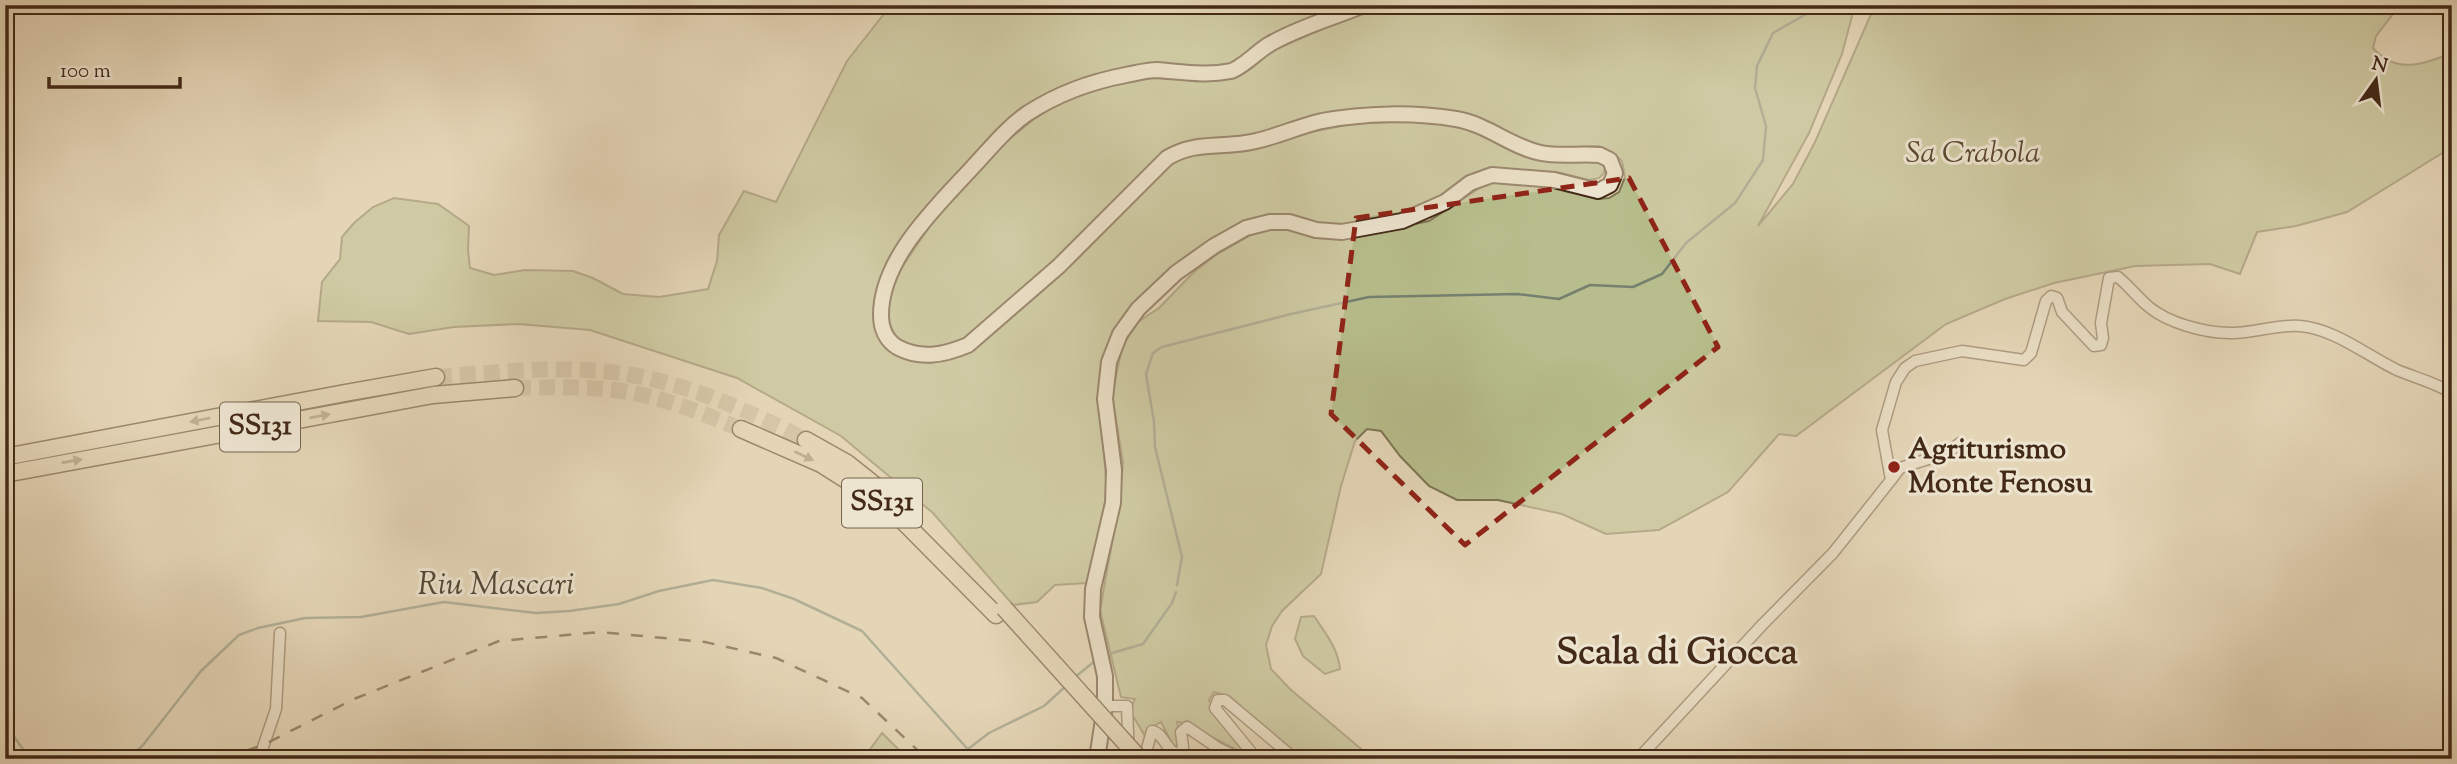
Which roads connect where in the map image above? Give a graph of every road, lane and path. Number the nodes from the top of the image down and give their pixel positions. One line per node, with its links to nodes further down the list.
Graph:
1 (1364, 5): 13 (main road)
2 (436, 377): 8 (highway, SS131, one-way to 8)
3 (516, 388): 9 (highway, SS131, one-way to 3)
4 (2452, 393): 10 (street)
5 (741, 429): 11 (highway, SS131, one-way to 11)
6 (806, 440): 11 (highway, SS131)
7 (1960, 443): 10 (street)
8 (5, 457)
9 (5, 474)
10 (1891, 480): 21 (street)
11 (1000, 612): 16 (highway, SS131); 17 (highway, SS131, bridge)
12 (280, 633): 14 (street)
13 (1105, 706): 15 (main road); 16 (street)
14 (260, 759)
15 (1097, 759)
16 (1128, 759)
17 (1142, 759): 18 (street)
18 (1241, 759)
19 (1250, 759): 20 (street)
20 (1296, 759)
21 (1638, 759)

